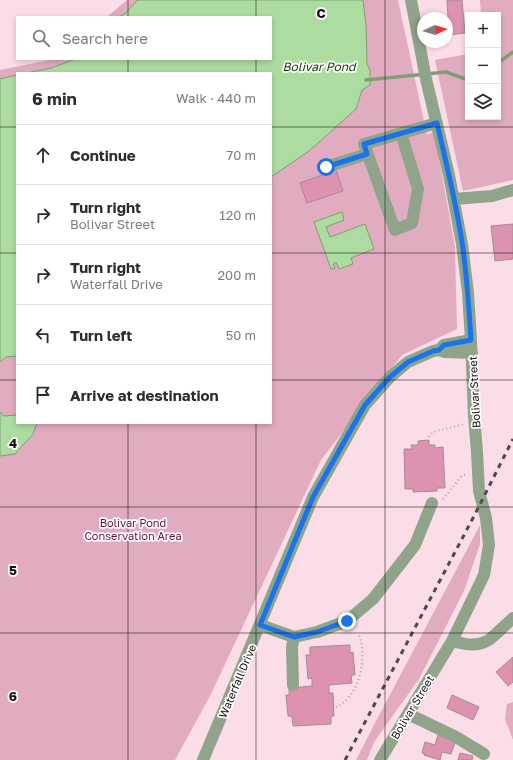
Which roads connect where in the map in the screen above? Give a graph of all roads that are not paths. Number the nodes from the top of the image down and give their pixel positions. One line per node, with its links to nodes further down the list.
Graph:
1 (411, 0): 2 (street, Bolivar Street)
2 (437, 123): 3 (street); 7 (street, Bolivar Street)
3 (400, 133): 4 (street); 4 (street)
4 (367, 154): 5 (street)
5 (326, 167)
6 (513, 190): 7 (street)
7 (454, 199): 8 (street, Bolivar Street)
8 (471, 340): 9 (street, Waterfall Drive); 10 (street, Bolivar Street)
9 (439, 350): 10 (street, Waterfall Drive); 13 (street, Waterfall Drive)
10 (472, 353): 15 (street, Bolivar Street)
11 (437, 501): 14 (street)
12 (513, 618): 15 (street)
13 (260, 625): 14 (street); 19 (street, Waterfall Drive)
14 (294, 637): 16 (street)
15 (452, 641): 17 (street, Bolivar Street)
16 (293, 685)
17 (408, 714): 18 (street); 20 (street, Bolivar Street)
18 (484, 754)
19 (203, 760)
20 (380, 760)

